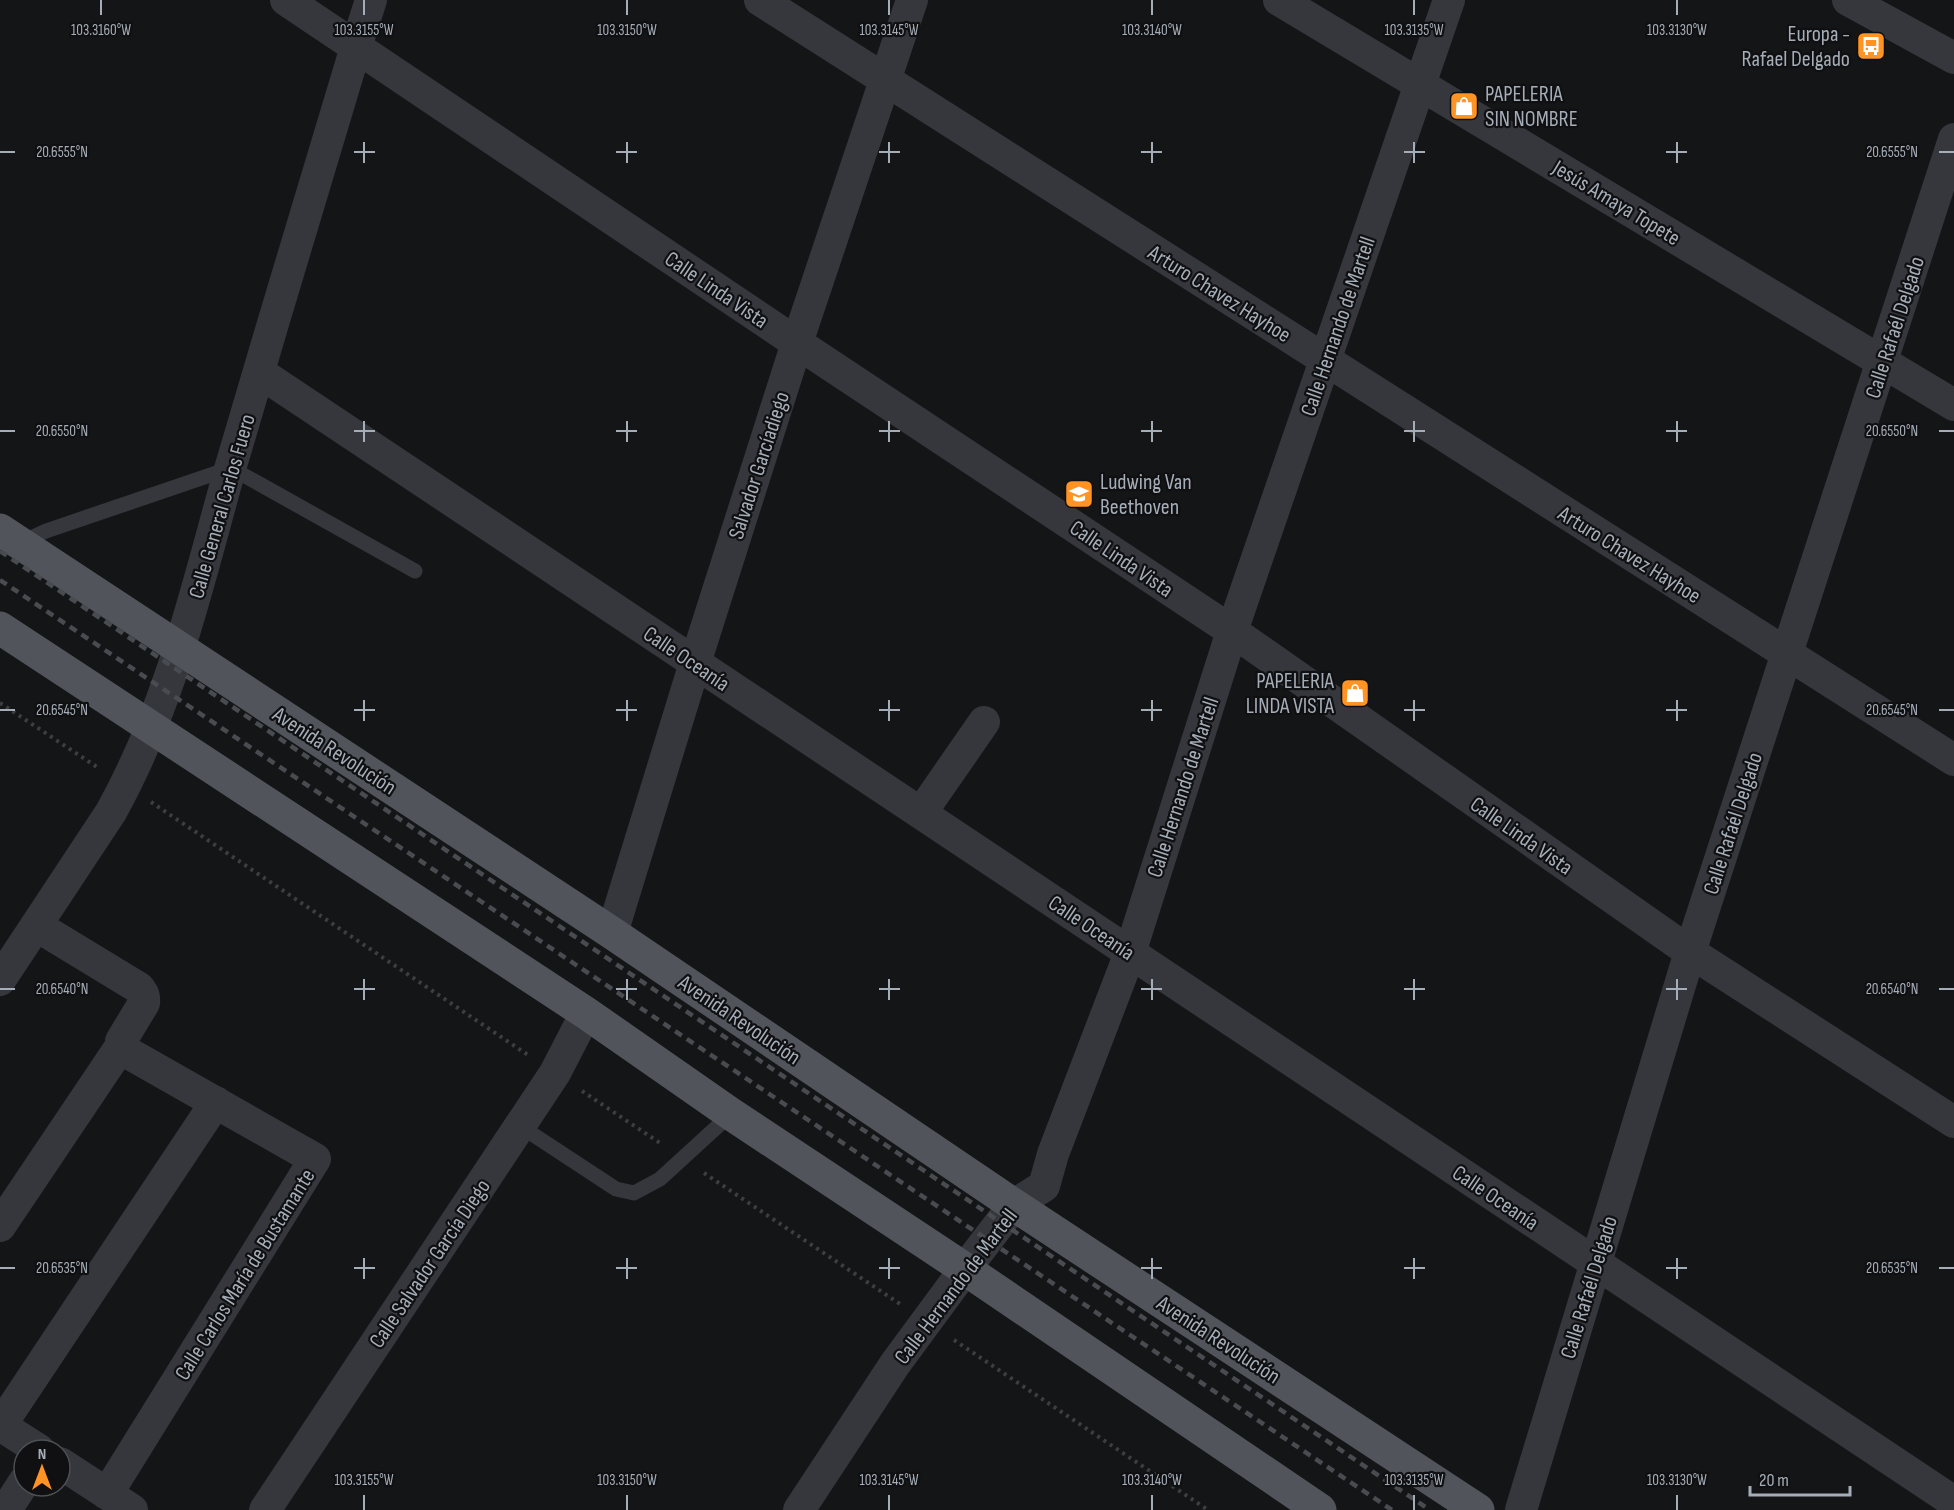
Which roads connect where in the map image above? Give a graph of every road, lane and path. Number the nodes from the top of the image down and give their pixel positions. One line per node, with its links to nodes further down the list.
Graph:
1 (286, 0): 8 (street, Calle Linda Vista)
2 (371, 0): 8 (street, Calle General Carlos Fuero)
3 (760, 0): 10 (street, Arturo Chavez Hayhoe)
4 (912, 0): 10 (street, Salvador Garcíadiego)
5 (1279, 0): 11 (street, Jesús Amaya Topete)
6 (1449, 0): 11 (street, Calle Hernando de Martell)
7 (1848, 0): 9 (street)
8 (356, 47): 13 (street, Calle Linda Vista); 16 (street, Calle General Carlos Fuero)
9 (1954, 58)
10 (885, 80): 13 (street, Salvador Garcíadiego); 14 (street, Arturo Chavez Hayhoe)
11 (1420, 84): 14 (street, Calle Hernando de Martell); 15 (street, Jesús Amaya Topete)
12 (1954, 140): 15 (street, Calle Rafaél Delgado)
13 (797, 343): 22 (street, Calle Linda Vista); 25 (street, Salvador Garcíadiego)
14 (1325, 360): 22 (street, Calle Hernando de Martell); 24 (street, Arturo Chavez Hayhoe)
15 (1882, 362): 17 (street, Jesús Amaya Topete); 24 (street, Calle Rafaél Delgado)
16 (260, 372): 18 (street, Calle General Carlos Fuero); 25 (street, Calle Oceanía)
17 (1954, 405)
18 (231, 468): 19 (lane); 20 (lane); 23 (street, Calle General Carlos Fuero)
19 (10, 537): 23 (main road, Avenida Revolución)
20 (415, 571)
21 (0, 628): 28 (main road)
22 (1232, 631): 34 (street, Calle Linda Vista); 35 (street, Calle Hernando de Martell)
23 (180, 648): 28 (street, Calle General Carlos Fuero); 33 (main road, Avenida Revolución)
24 (1787, 654): 29 (street, Arturo Chavez Hayhoe); 34 (street, Calle Rafaél Delgado)
25 (695, 663): 31 (street, Calle Oceanía); 33 (street, Salvador Garcíadiego)
26 (0, 703): 30 (path)
27 (984, 722): 31 (street)
28 (152, 728): 30 (street, Calle General Carlos Fuero); 37 (main road)
29 (1954, 760)
30 (126, 786): 32 (street, Calle General Carlos Fuero)
31 (921, 813): 35 (street, Calle Oceanía)
32 (37, 926): 36 (street, Calle General Carlos Fuero); 38 (street)
33 (612, 933): 43 (main road, Avenida Revolución)
34 (1690, 952): 41 (street, Calle Linda Vista); 45 (street, Calle Rafaél Delgado)
35 (1130, 953): 43 (street, Calle Hernando de Martell); 45 (street, Calle Oceanía)
36 (0, 980)
37 (586, 1013): 40 (main road); 42 (street, Calle Salvador García Diego)
38 (121, 1046): 39 (street, Calle Carlos María de Bustamante); 44 (street)
39 (216, 1102): 47 (street); 50 (street, Calle Carlos María de Bustamante)
40 (731, 1114): 42 (lane); 46 (main road)
41 (1954, 1122)
42 (520, 1126): 52 (street, Calle Salvador García Diego)
43 (1014, 1204): 46 (street, Calle Hernando de Martell); 55 (main road, Avenida Revolución)
44 (0, 1226)
45 (1594, 1263): 51 (street, Calle Oceanía); 56 (street, Calle Rafaél Delgado)
46 (965, 1269): 53 (street, Calle Hernando de Martell); 54 (main road)
47 (0, 1425): 48 (street)
48 (20, 1438)
49 (72, 1471): 50 (street)
50 (119, 1502)
51 (1954, 1502)
52 (265, 1510)
53 (799, 1510)
54 (1320, 1510)
55 (1478, 1510)
56 (1521, 1510)

